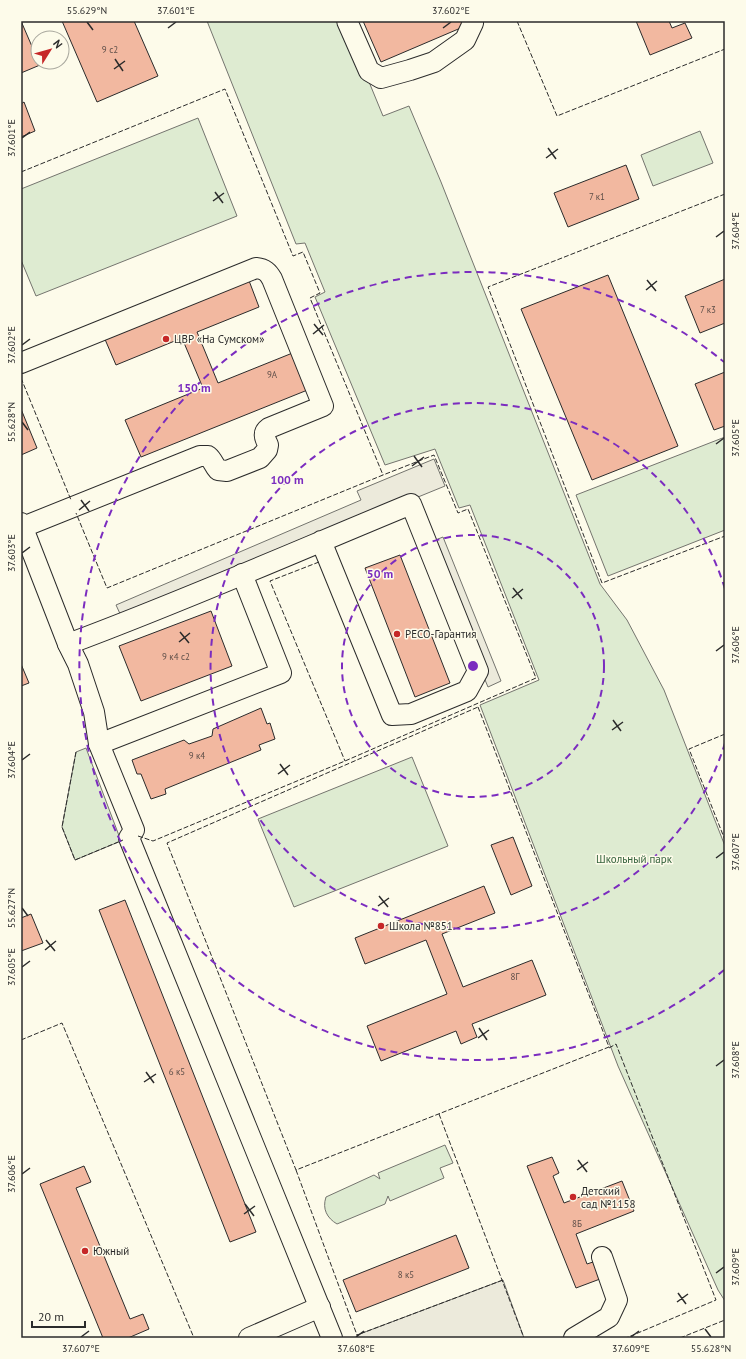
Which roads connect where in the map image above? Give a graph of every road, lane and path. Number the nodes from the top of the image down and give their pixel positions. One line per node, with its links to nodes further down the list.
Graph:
1 (347, 21): 2 (lane)
2 (472, 21)
3 (21, 363): 4 (lane)
4 (22, 525): 7 (lane)
5 (321, 541): 5 (lane); 6 (lane)
6 (242, 574): 7 (lane); 8 (lane)
7 (68, 644): 8 (lane)
8 (99, 744): 10 (lane)
9 (602, 1257): 13 (lane)
10 (320, 1307): 11 (lane); 12 (lane)
11 (249, 1338)
12 (332, 1338)
13 (574, 1338)

